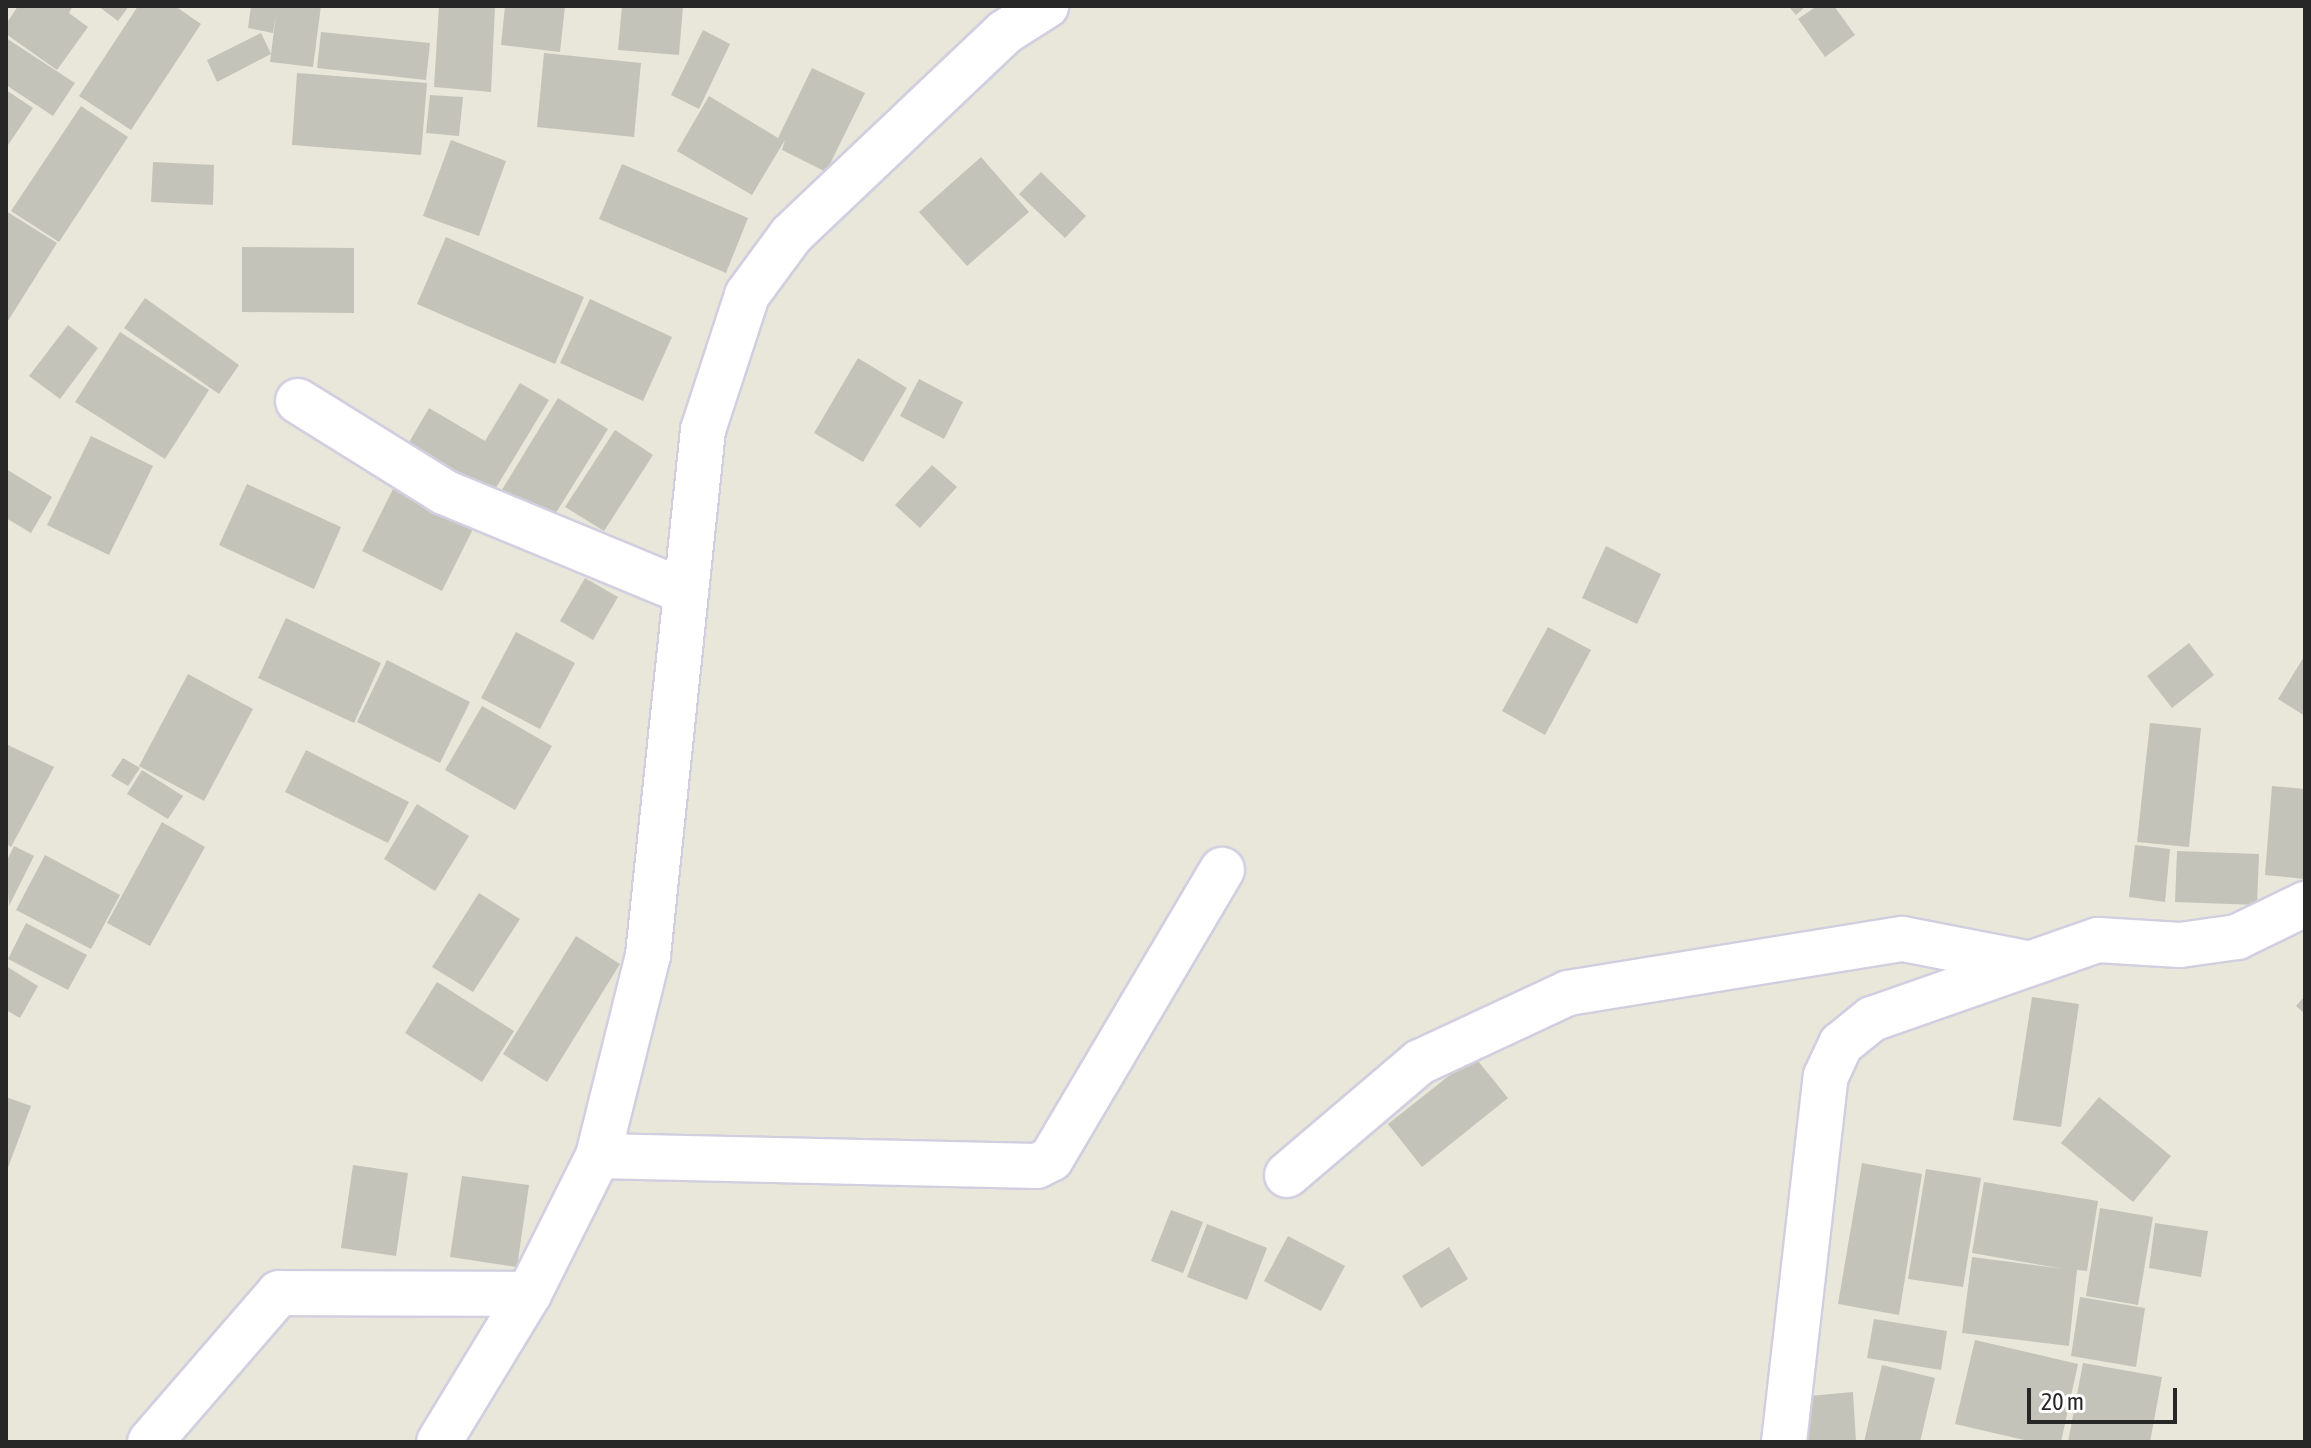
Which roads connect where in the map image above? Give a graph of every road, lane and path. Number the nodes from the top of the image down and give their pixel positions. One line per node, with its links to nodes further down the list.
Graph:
1 (1046, 6): 3 (street)
2 (298, 401): 3 (street)
3 (686, 592): 7 (street)
4 (1222, 870): 7 (street)
5 (2305, 904): 6 (street)
6 (2029, 963): 8 (street); 12 (street)
7 (598, 1156): 9 (street)
8 (1287, 1175)
9 (529, 1294): 10 (street); 11 (street)
10 (150, 1442)
11 (439, 1442)
12 (1784, 1442)

